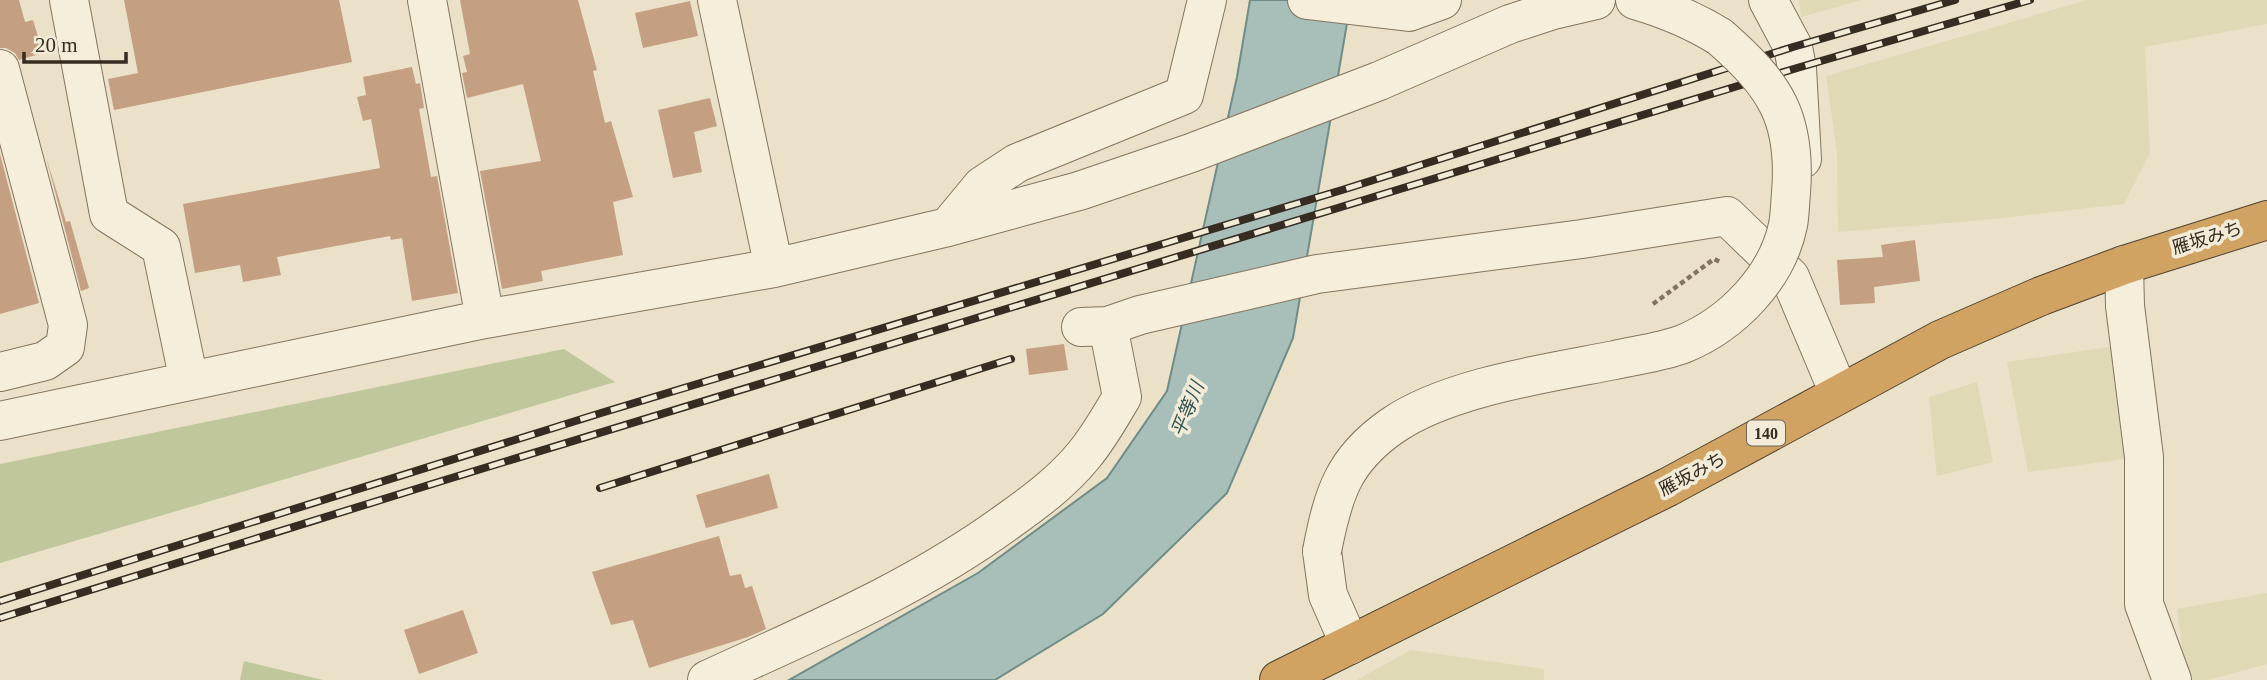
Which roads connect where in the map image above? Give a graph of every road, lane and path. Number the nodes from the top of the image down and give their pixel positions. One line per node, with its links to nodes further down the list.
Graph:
1 (69, 0): 20 (street)
2 (427, 0): 18 (street)
3 (718, 0): 15 (street)
4 (1207, 0): 12 (street)
5 (1307, 0): 6 (street)
6 (1442, 0)
7 (1596, 0): 12 (street)
8 (1635, 0): 23 (street, bridge)
9 (1768, 0): 16 (street)
10 (0, 69): 19 (street)
11 (2267, 220): 14 (highway, 雁坂みち / 140)
12 (948, 227): 15 (street)
13 (1723, 264): 17 (path)
14 (2124, 265): 21 (highway, 雁坂みち / 140); 26 (street)
15 (774, 268): 18 (street)
16 (1790, 277): 21 (street); 24 (street)
17 (1653, 304)
18 (485, 319): 20 (street)
19 (0, 372)
20 (189, 381): 22 (street)
21 (1839, 393): 23 (highway, 雁坂みち / 140)
22 (0, 421)
23 (1349, 645): 25 (highway, 雁坂みち / 140)
24 (707, 680)
25 (1279, 680)
26 (2172, 680)

